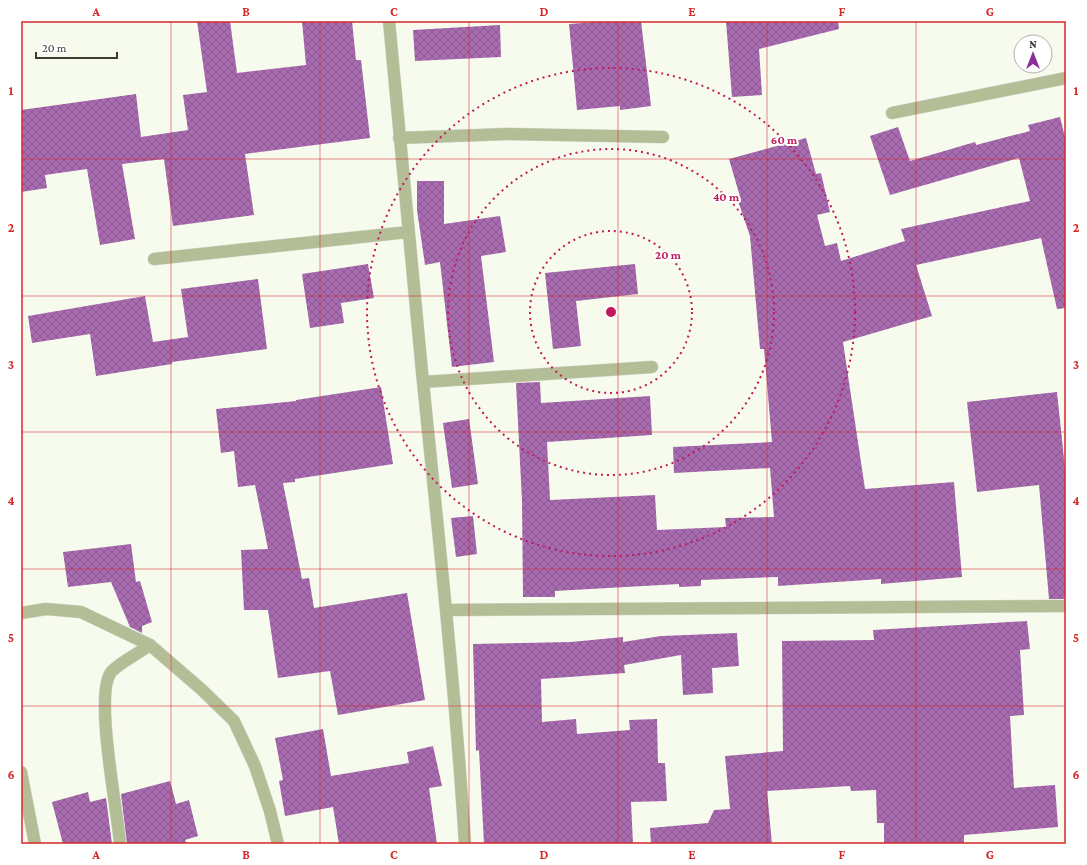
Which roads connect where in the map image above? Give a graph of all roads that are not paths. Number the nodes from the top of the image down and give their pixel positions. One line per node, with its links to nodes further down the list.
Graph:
1 (389, 21): 5 (street)
2 (1066, 78): 3 (street)
3 (892, 113)
4 (663, 137): 5 (street)
5 (399, 138): 6 (street)
6 (408, 232): 7 (street); 9 (street)
7 (154, 259)
8 (652, 367): 9 (street)
9 (423, 382): 11 (street)
10 (1066, 606): 11 (street)
11 (447, 610): 18 (street)
12 (21, 613): 13 (street)
13 (150, 645): 16 (street); 17 (street)
14 (21, 772): 15 (street)
15 (35, 844)
16 (120, 844)
17 (278, 844)
18 (465, 844)

